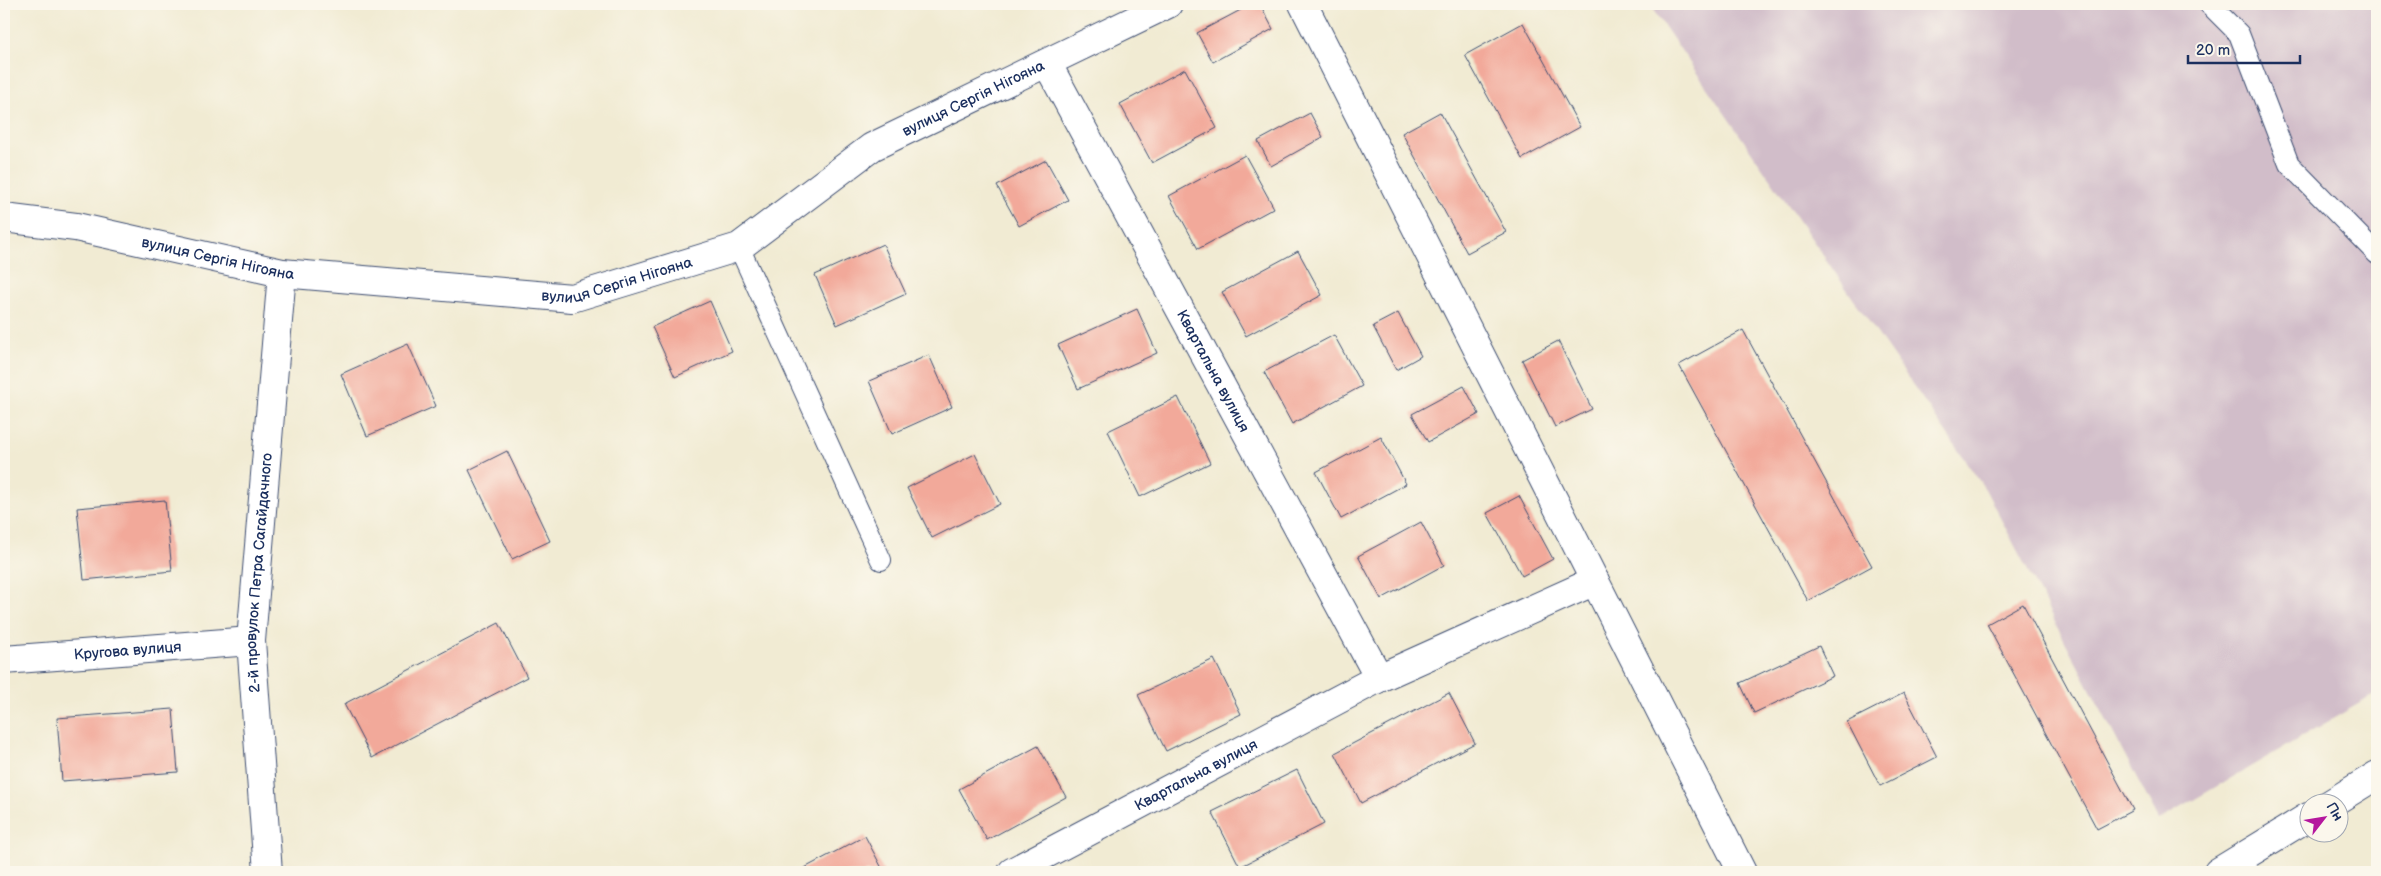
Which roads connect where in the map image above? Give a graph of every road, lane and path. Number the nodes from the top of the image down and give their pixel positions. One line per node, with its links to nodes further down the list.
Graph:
1 (1168, 4): 4 (street, вулиця Сергія Нігояна)
2 (1303, 4): 10 (street)
3 (2209, 4): 7 (lane)
4 (1047, 63): 6 (street, вулиця Сергія Нігояна); 13 (street, Квартальна вулиця)
5 (4, 218): 8 (street, вулиця Сергія Нігояна)
6 (739, 247): 8 (street, вулиця Сергія Нігояна); 9 (lane)
7 (2377, 254)
8 (282, 273): 11 (street, 2-й провулок Петра Сагайдачного)
9 (881, 560)
10 (1596, 581): 13 (street, Квартальна вулиця); 19 (street)
11 (250, 641): 12 (street, Кругова вулиця); 17 (street, 2-й провулок Петра Сагайдачного)
12 (4, 660)
13 (1379, 678): 18 (street, Квартальна вулиця)
14 (2377, 774): 15 (street)
15 (2346, 794)
16 (2298, 823): 20 (street)
17 (268, 872)
18 (1012, 872)
19 (1742, 872)
20 (2218, 872)

